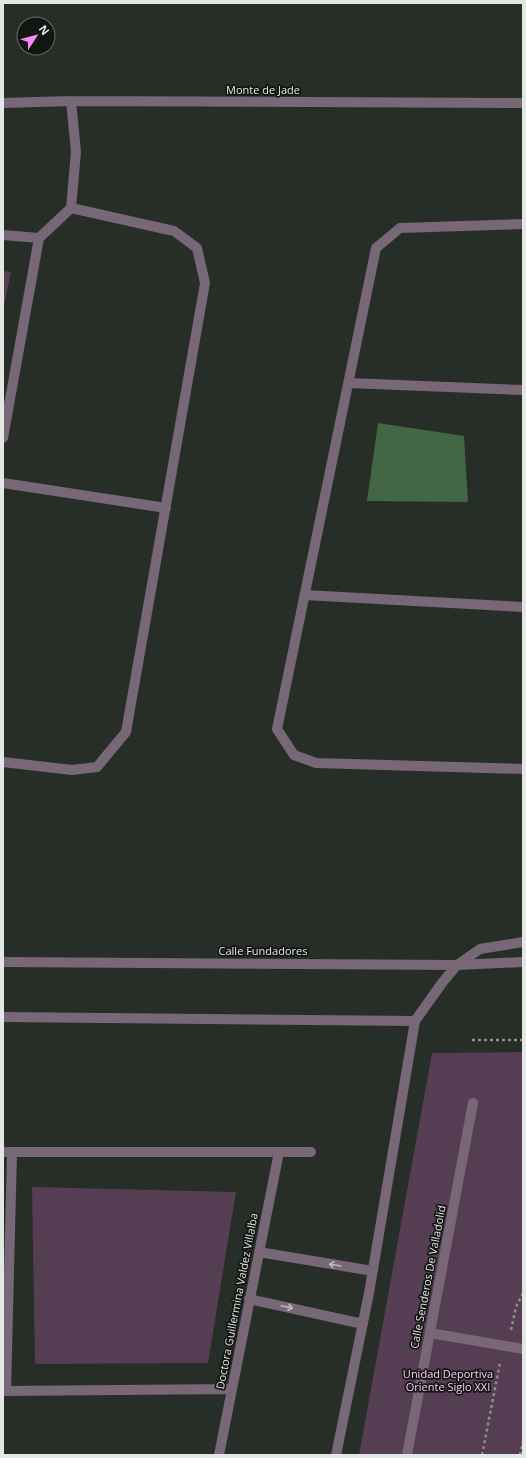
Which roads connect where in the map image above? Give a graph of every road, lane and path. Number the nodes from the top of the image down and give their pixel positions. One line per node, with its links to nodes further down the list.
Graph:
1 (71, 102): 2 (street, Monte de Jade); 3 (street, Monte de Jade); 4 (street)
2 (3, 103)
3 (523, 103)
4 (71, 208): 7 (street); 12 (street)
5 (523, 224): 8 (street)
6 (3, 235): 7 (street)
7 (39, 238): 10 (street)
8 (349, 383): 9 (street); 13 (street)
9 (523, 390)
10 (3, 438)
11 (3, 483): 12 (street)
12 (166, 508): 15 (street)
13 (305, 595): 14 (street); 16 (street)
14 (523, 607)
15 (3, 762)
16 (523, 769)
17 (523, 942): 20 (street)
18 (3, 962): 20 (street, Calle Fundadores)
19 (523, 962): 20 (street, Calle Fundadores)
20 (458, 965): 22 (street)
21 (3, 1018): 22 (street)
22 (416, 1021): 30 (street)
23 (472, 1040): 24 (path)
24 (523, 1040)
25 (473, 1103): 34 (street, Calle Senderos De Valladolid)
26 (8, 1152): 27 (street); 38 (street)
27 (278, 1152): 28 (street); 29 (street, Doctora Guillermina Valdez Villalba)
28 (311, 1152)
29 (259, 1252): 30 (street, one-way to 29); 32 (street, Doctora Guillermina Valdez Villalba)
30 (373, 1271): 33 (street)
31 (523, 1293): 35 (path)
32 (249, 1299): 33 (street, one-way to 33); 37 (street, Doctora Guillermina Valdez Villalba)
33 (363, 1324): 41 (street)
34 (430, 1333): 35 (street); 42 (street, Calle Senderos De Valladolid)
35 (504, 1346): 36 (street); 43 (path)
36 (523, 1349)
37 (232, 1389): 38 (street); 40 (street, Doctora Guillermina Valdez Villalba)
38 (5, 1391)
39 (523, 1441): 44 (path)
40 (219, 1455)
41 (336, 1455)
42 (407, 1455)
43 (482, 1455)
44 (520, 1455)

